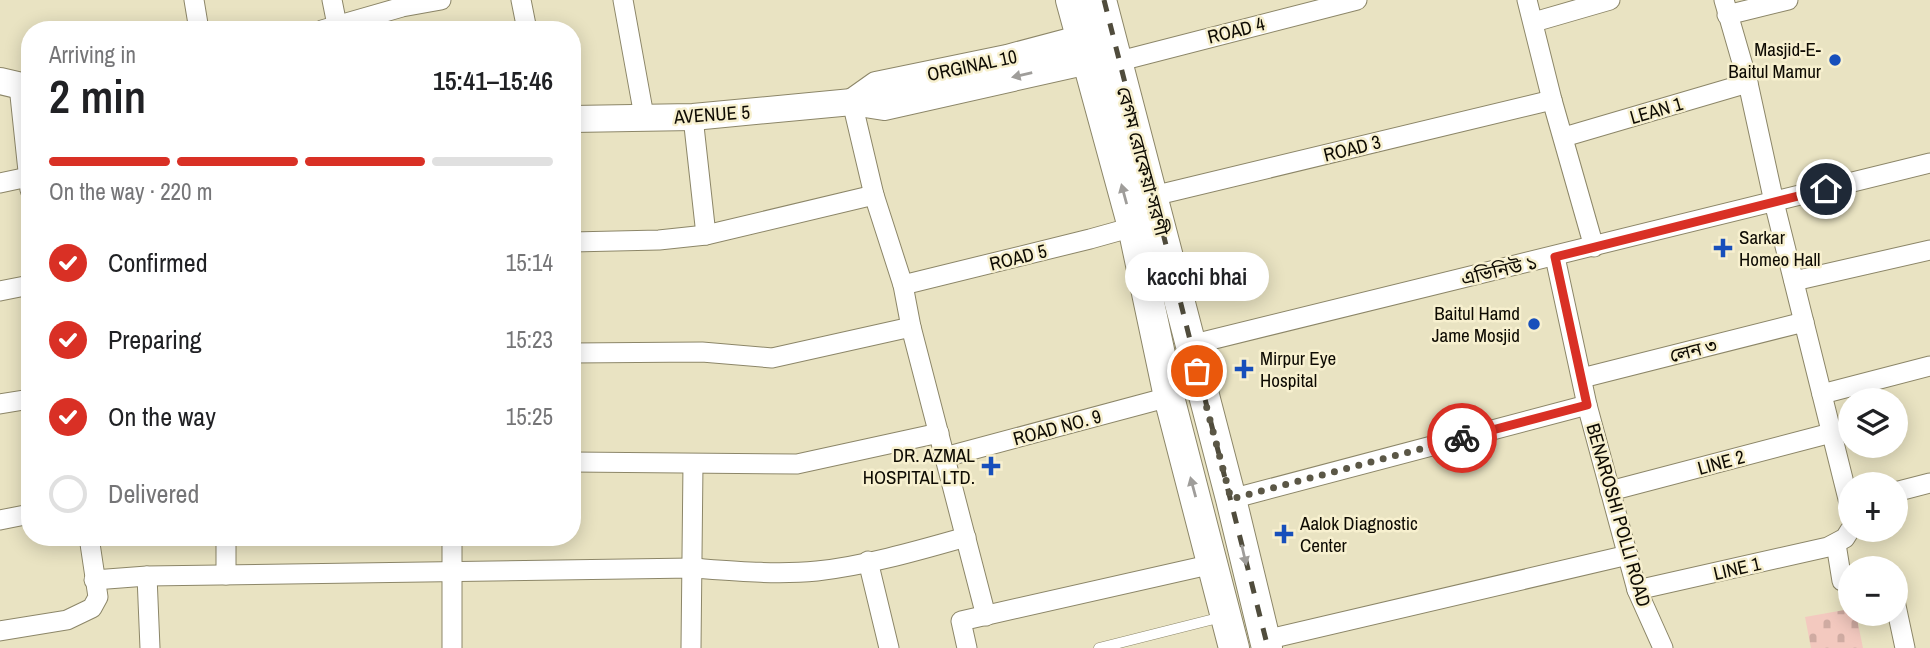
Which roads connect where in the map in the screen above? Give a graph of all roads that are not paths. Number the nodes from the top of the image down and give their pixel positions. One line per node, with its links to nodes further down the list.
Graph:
1 (194, 0): 14 (street)
2 (332, 0): 15 (street)
3 (442, 0): 12 (street)
4 (521, 0): 17 (street)
5 (623, 0): 25 (street)
6 (1071, 0): 19 (main road, বেগম রোকেয়া সরণী)
7 (1101, 0): 19 (main road, বেগম রোকেয়া সরণী)
8 (1357, 0): 19 (street, ROAD 4)
9 (1527, 0): 18 (street)
10 (1610, 0): 18 (street)
11 (1788, 0): 13 (street)
12 (402, 4): 16 (street)
13 (1726, 7): 20 (street)
14 (197, 21)
15 (332, 21)
16 (354, 21)
17 (525, 21)
18 (1534, 22): 23 (street)
19 (1096, 48): 22 (street, ORGINAL 10); 24 (street, AVENUE 5, one-way to 24); 34 (main road, বেগম রোকেয়া সরণী); 36 (main road, বেগম রোকেয়া সরণী, one-way to 19)
20 (1748, 83): 29 (street, LEAN 1); 35 (street)
21 (16, 85): 28 (street)
22 (876, 85): 24 (street, AVENUE 5)
23 (1552, 100): 29 (street); 34 (street, ROAD 3)
24 (852, 102): 26 (street, AVENUE 5); 33 (street)
25 (644, 116): 26 (street, AVENUE 5); 27 (street, AVENUE 5)
26 (693, 117): 37 (street)
27 (581, 119)
28 (21, 123)
29 (1564, 137): 39 (street)
30 (1930, 163): 35 (street, এভিনিউ ১)
31 (0, 183): 32 (street)
32 (21, 183)
33 (874, 195): 37 (street); 43 (street)
34 (1153, 196): 48 (main road, বেগম রোকেয়া সরণী)
35 (1774, 202): 39 (street, এভিনিউ ১); 42 (street)
36 (1133, 227): 43 (street, ROAD 5); 53 (main road, বেগম রোকেয়া সরণী)
37 (706, 235): 38 (street)
38 (581, 242)
39 (1594, 247): 41 (street, এভিনিউ ১)
40 (1930, 250): 42 (street)
41 (1555, 257): 48 (street, এভিনিউ ১); 51 (street, BENAROSHI POLLI ROAD)
42 (1794, 281): 46 (street)
43 (903, 285): 47 (street)
44 (21, 287): 45 (street)
45 (0, 291)
46 (1804, 322): 51 (street, লেন ৩); 52 (street)
47 (911, 327): 49 (street); 57 (street)
48 (1190, 345): 66 (main road, বেগম রোকেয়া সরণী)
49 (581, 353)
50 (1930, 366): 52 (street)
51 (1582, 378): 56 (street, BENAROSHI POLLI ROAD)
52 (1822, 394): 58 (street)
53 (1169, 397): 59 (street, ROAD NO. 9); 76 (main road, বেগম রোকেয়া সরণী, one-way to 53)
54 (21, 400): 55 (street)
55 (0, 404)
56 (1587, 405): 65 (street, BENAROSHI POLLI ROAD); 66 (street)
57 (939, 433): 59 (street); 61 (street)
58 (1831, 433): 62 (street); 65 (street, LINE 2)
59 (945, 457): 69 (street)
60 (581, 462): 61 (street)
61 (693, 464): 77 (street)
62 (1841, 472)
63 (1930, 483): 64 (street)
64 (1908, 489)
65 (1610, 491): 74 (street, BENAROSHI POLLI ROAD)
66 (1231, 499): 87 (main road, বেগম রোকেয়া সরণী, one-way to 87)
67 (21, 516): 68 (street)
68 (0, 520)
69 (966, 537): 75 (street); 83 (street)
70 (1838, 538): 82 (street, LINE 1)
71 (90, 546): 81 (street)
72 (226, 546): 79 (street)
73 (452, 546): 78 (street)
74 (1628, 555): 82 (street, BENAROSHI POLLI ROAD); 87 (street)
75 (868, 561): 77 (street); 91 (street)
76 (1213, 564): 83 (street); 84 (main road, বেগম রোকেয়া সরণী)
77 (692, 568): 78 (street); 90 (street)
78 (451, 571): 79 (street); 89 (street)
79 (226, 575): 80 (street)
80 (147, 576): 81 (street); 88 (street)
81 (94, 580): 86 (street)
82 (1637, 590): 95 (street, BENAROSHI POLLI ROAD)
83 (986, 615): 92 (street)
84 (1226, 616): 93 (lane); 94 (main road, বেগম রোকেয়া সরণী)
85 (1900, 626): 96 (street)
86 (0, 631)
87 (1266, 644)
88 (150, 648)
89 (452, 648)
90 (691, 648)
91 (889, 648)
92 (967, 648)
93 (1099, 648)
94 (1234, 648)
95 (1663, 648)
96 (1905, 648)

